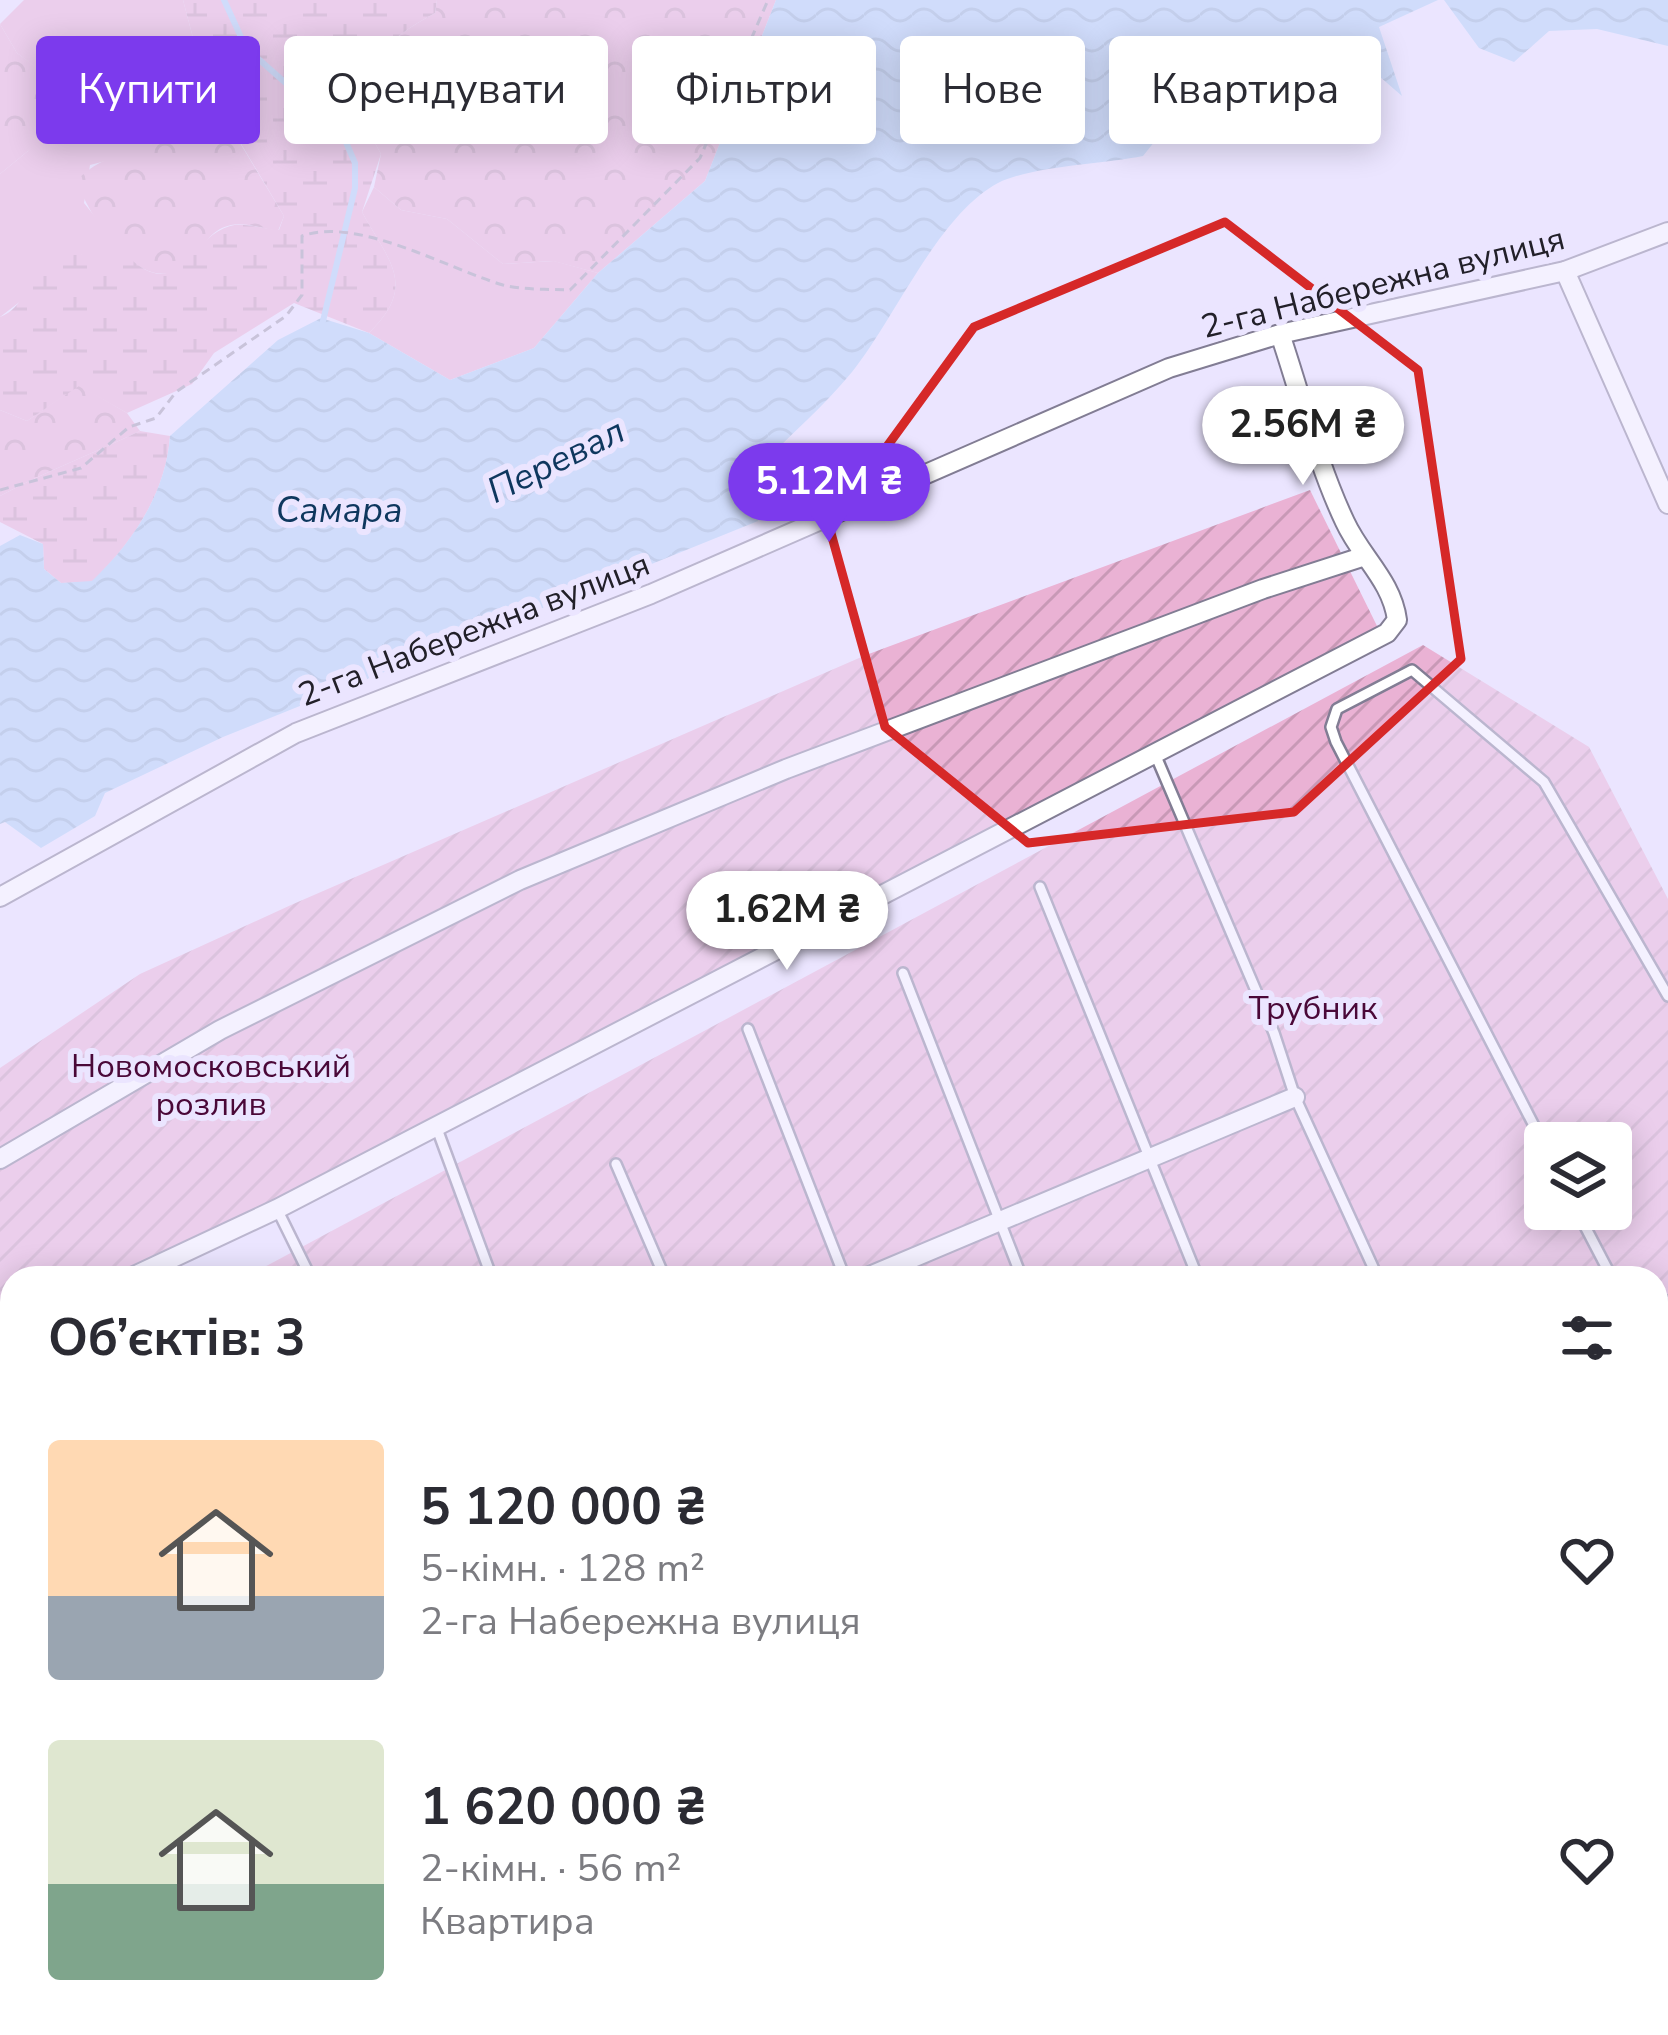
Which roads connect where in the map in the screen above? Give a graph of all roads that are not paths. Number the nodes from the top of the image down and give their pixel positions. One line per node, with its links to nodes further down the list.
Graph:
1 (1668, 232): 2 (street, 2-га Набережна вулиця)
2 (1565, 271): 3 (street, 2-га Набережна вулиця); 4 (street)
3 (1280, 334): 5 (street); 8 (street, 2-га Набережна вулиця)
4 (1668, 504)
5 (1362, 557): 6 (street); 16 (street)
6 (1155, 754): 12 (lane); 14 (street)
7 (1040, 887): 15 (lane)
8 (0, 897)
9 (903, 973): 19 (lane)
10 (1668, 996): 13 (lane)
11 (748, 1029): 25 (lane)
12 (1295, 1097): 15 (street); 29 (lane)
13 (1532, 1122)
14 (436, 1126): 18 (street); 23 (lane)
15 (1152, 1156): 19 (street); 28 (lane)
16 (0, 1159)
17 (616, 1164): 24 (lane)
18 (277, 1209): 21 (street); 22 (lane)
19 (997, 1221): 26 (street); 27 (lane)
20 (1587, 1230): 30 (lane)
21 (156, 1266)
22 (305, 1266)
23 (488, 1266)
24 (660, 1266)
25 (840, 1266)
26 (893, 1266)
27 (1017, 1266)
28 (1193, 1266)
29 (1372, 1266)
30 (1606, 1266)

